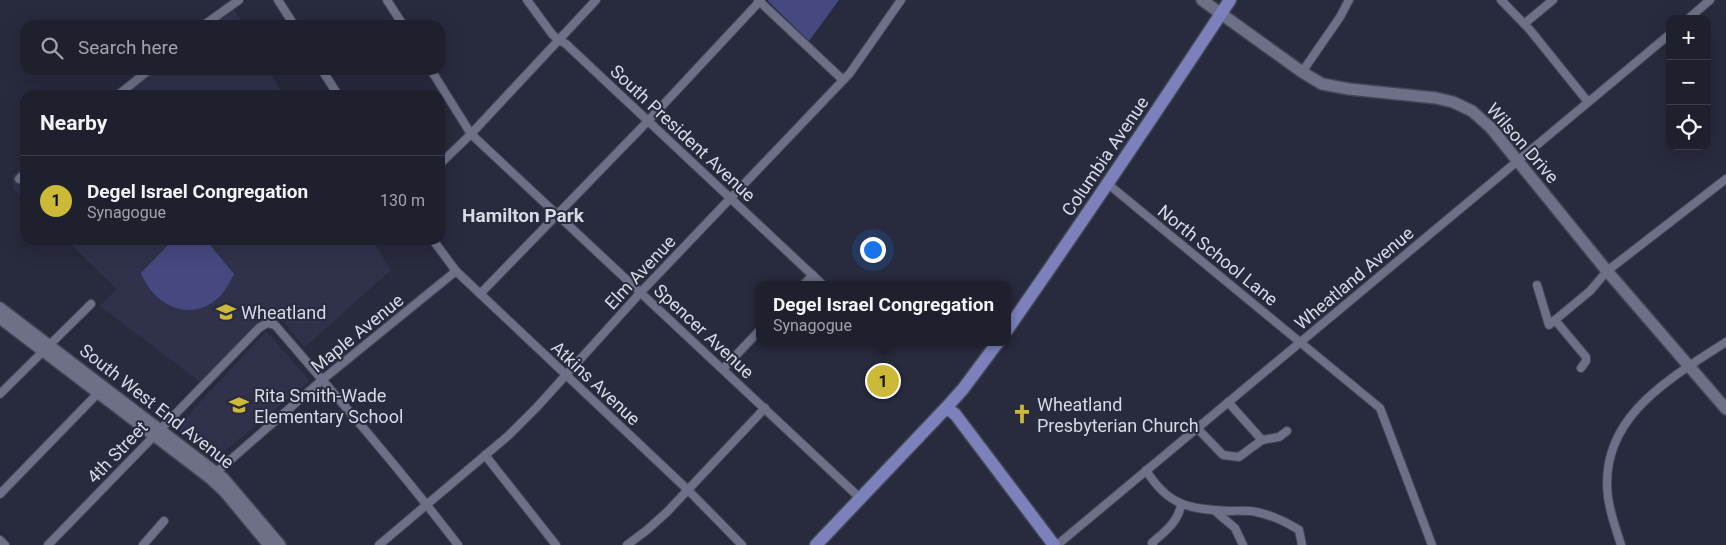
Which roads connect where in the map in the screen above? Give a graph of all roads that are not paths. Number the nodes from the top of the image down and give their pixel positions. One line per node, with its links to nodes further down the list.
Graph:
1 (239, 0): 16 (street)
2 (278, 0): 17 (street)
3 (387, 0): 18 (street)
4 (527, 0): 21 (street, South President Avenue)
5 (596, 0): 21 (street)
6 (902, 0): 26 (street, Elm Avenue)
7 (1202, 0): 14 (street, Wilson Drive)
8 (1230, 0): 14 (main road, Columbia Avenue)
9 (1349, 0): 22 (street)
10 (1501, 0): 19 (street)
11 (1553, 0): 19 (street)
12 (1710, 0): 15 (street)
13 (759, 1): 26 (street); 32 (street)
14 (1221, 14): 22 (street, Wilson Drive); 37 (main road, Columbia Avenue)
15 (1693, 15)
16 (211, 20)
17 (291, 20)
18 (400, 20)
19 (1524, 24): 31 (street)
20 (1666, 37): 31 (street, Wheatland Avenue)
21 (559, 40): 32 (street, South President Avenue); 33 (street)
22 (1302, 72): 35 (street, Wilson Drive)
23 (143, 75): 27 (street)
24 (325, 75): 28 (street)
25 (434, 75): 29 (street, Spencer Avenue)
26 (843, 80): 38 (street, Elm Avenue)
27 (124, 90)
28 (335, 90)
29 (444, 90)
30 (445, 92): 33 (street, Spencer Avenue)
31 (1588, 102): 35 (street, Wheatland Avenue)
32 (648, 121): 38 (street, South President Avenue); 39 (street)
33 (471, 134): 34 (street); 39 (street, Spencer Avenue)
34 (445, 159)
35 (1517, 161): 42 (street, Wilson Drive); 55 (street, Wheatland Avenue)
36 (1726, 179): 42 (street)
37 (1108, 184): 53 (main road, Columbia Avenue); 55 (street, North School Lane)
38 (730, 197): 43 (street, South President Avenue); 47 (street, Elm Avenue)
39 (557, 214): 47 (street, Spencer Avenue); 48 (street)
40 (437, 245): 41 (street, Atkins Avenue)
41 (456, 271): 48 (street, Atkins Avenue); 63 (street, Maple Avenue)
42 (1607, 271): 52 (street); 59 (street, Wilson Drive)
43 (813, 275): 44 (street); 45 (street, South President Avenue)
44 (807, 281)
45 (819, 281)
46 (1538, 285): 52 (street)
47 (641, 292): 61 (street, Spencer Avenue); 62 (street, Elm Avenue)
48 (480, 294): 62 (street, Atkins Avenue)
49 (91, 304): 58 (street)
50 (0, 308): 58 (street, South West End Avenue)
51 (0, 318): 58 (street, South West End Avenue)
52 (1556, 320): 60 (street)
53 (1011, 324)
54 (756, 334): 61 (street)
55 (1300, 342): 66 (street, Wheatland Avenue); 99 (street, North School Lane)
56 (1726, 342): 59 (street)
57 (995, 346): 68 (main road)
58 (46, 348): 64 (street, South West End Avenue); 65 (street)
59 (1689, 366): 69 (street, Wilson Drive); 100 (street)
60 (1580, 368)
61 (723, 369): 67 (street, Spencer Avenue)
62 (565, 374): 74 (street, Elm Avenue); 77 (street, Atkins Avenue)
63 (322, 380): 72 (street, 4th Street); 76 (street, Maple Avenue); 80 (street)
64 (101, 390): 72 (street, South West End Avenue); 78 (street)
65 (0, 394)
66 (1228, 402): 70 (street, Wheatland Avenue); 73 (street)
67 (765, 408): 77 (street); 79 (street, Spencer Avenue)
68 (946, 408): 79 (main road); 95 (main road)
69 (1726, 409)
70 (1197, 428): 73 (street); 75 (street, Wheatland Avenue)
71 (1287, 431): 73 (street)
72 (157, 432): 76 (street, South West End Avenue); 87 (street, 4th Street)
73 (1262, 440)
74 (485, 455): 80 (street, Elm Avenue); 91 (street)
75 (1146, 470): 81 (street); 95 (street, Wheatland Avenue)
76 (213, 475): 85 (street, South West End Avenue)
77 (688, 490): 92 (street); 93 (street, Atkins Avenue)
78 (0, 494)
79 (861, 499): 94 (main road)
80 (426, 504): 89 (street, Elm Avenue); 90 (street)
81 (1181, 504): 82 (street); 96 (street)
82 (1212, 509): 97 (street); 98 (street)
83 (164, 521): 88 (street)
84 (0, 540): 86 (street)
85 (270, 543)
86 (5, 545)
87 (48, 545)
88 (143, 545)
89 (379, 545)
90 (458, 545)
91 (556, 545)
92 (627, 545)
93 (742, 545)
94 (816, 545)
95 (1056, 545)
96 (1153, 545)
97 (1243, 545)
98 (1302, 545)
99 (1432, 545)
100 (1621, 545)

